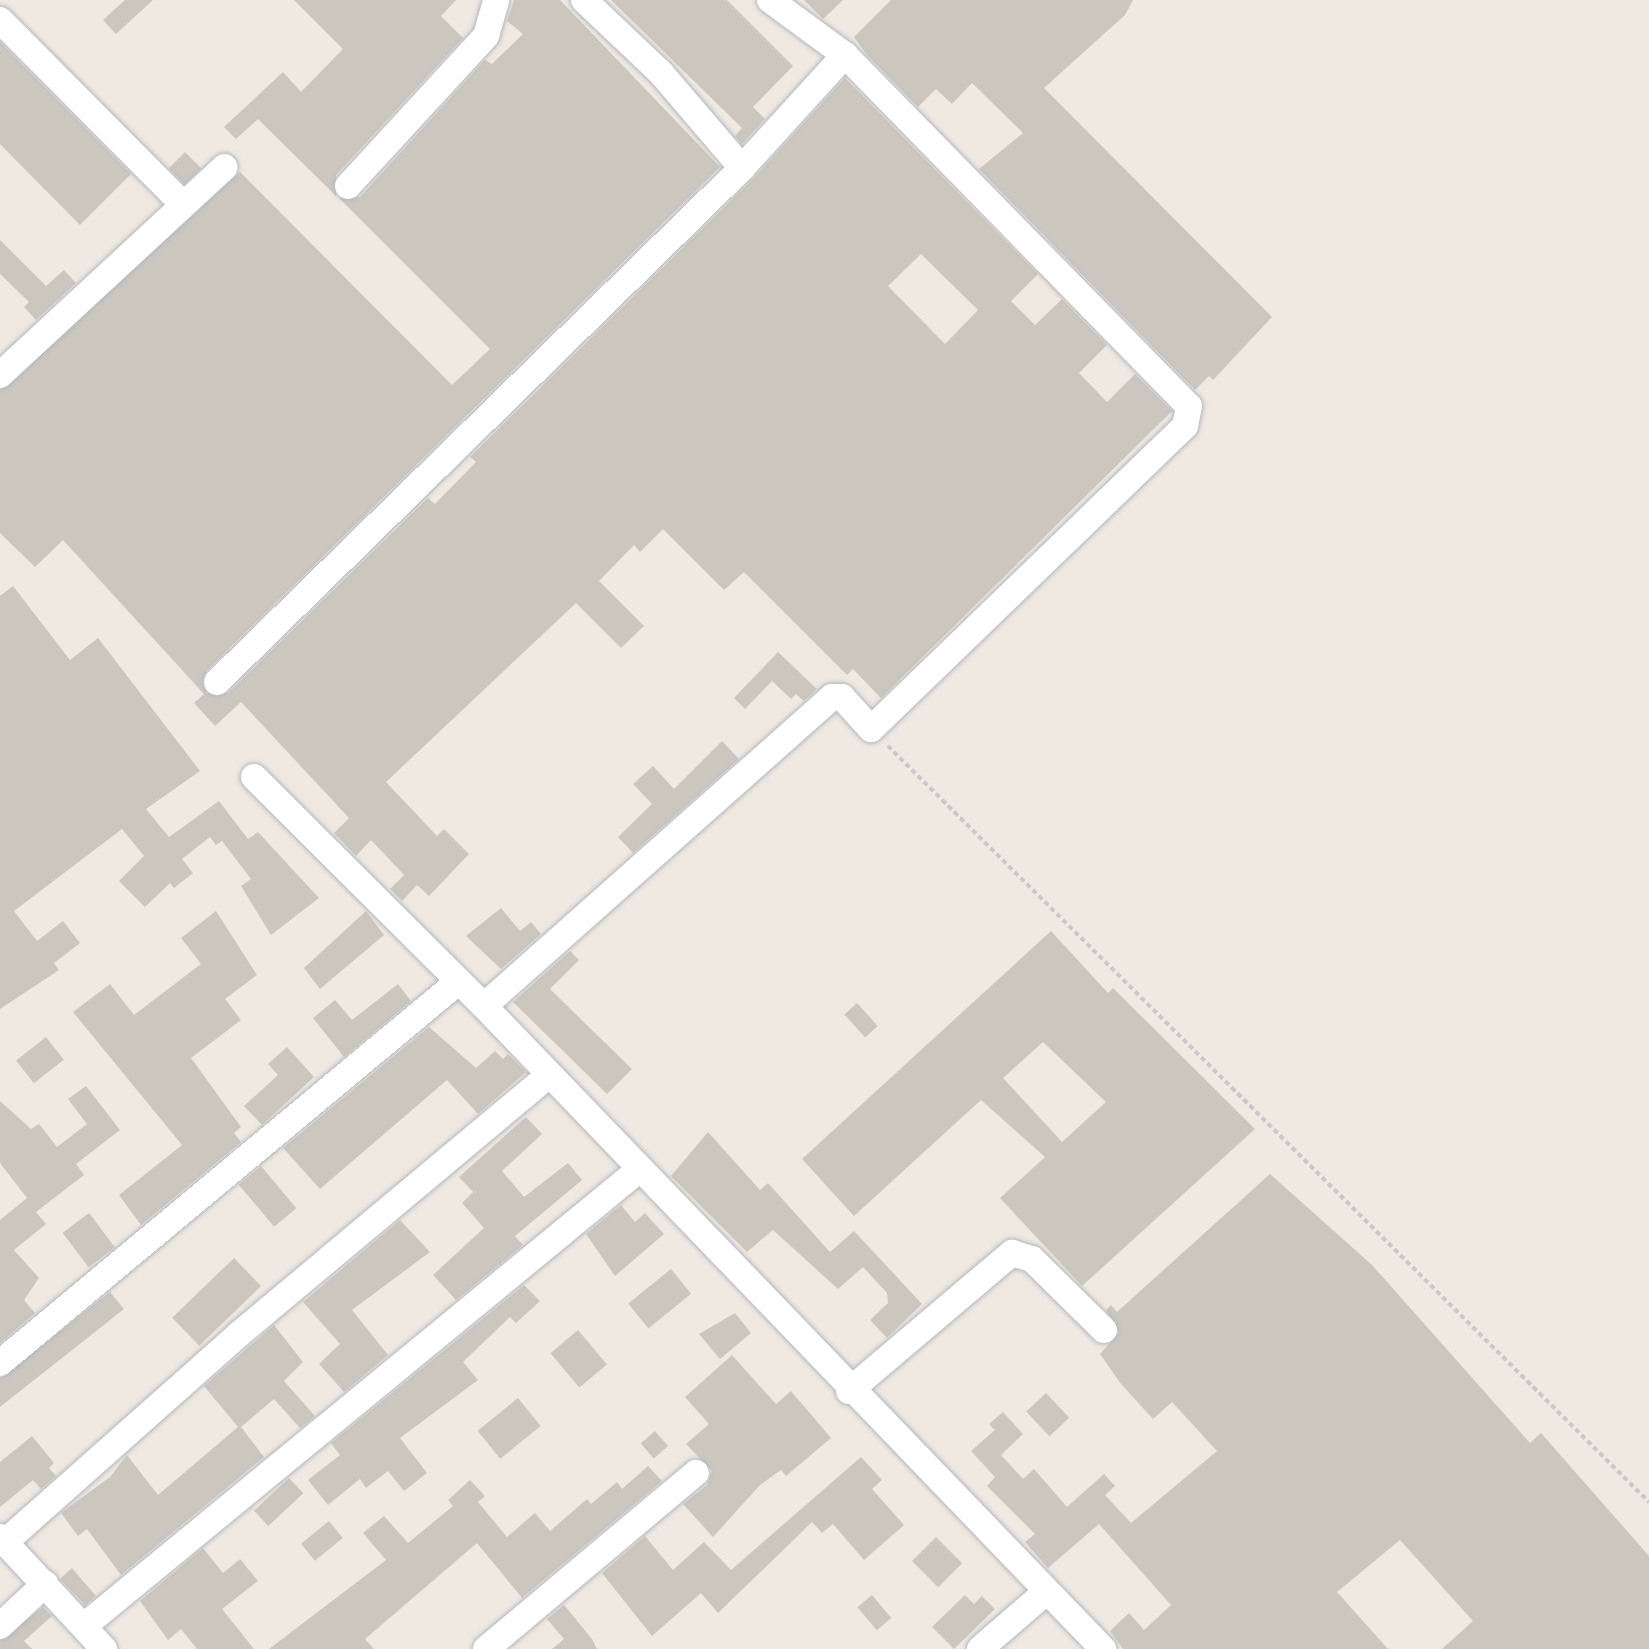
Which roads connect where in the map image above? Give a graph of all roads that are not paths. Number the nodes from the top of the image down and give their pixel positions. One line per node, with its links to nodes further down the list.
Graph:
1 (496, 0): 8 (street)
2 (584, 0): 7 (street)
3 (770, 0): 5 (street)
4 (0, 20): 9 (street)
5 (845, 55): 7 (street); 14 (street)
6 (225, 167): 9 (street)
7 (742, 168): 11 (street)
8 (348, 186)
9 (183, 204): 10 (street)
10 (0, 374)
11 (217, 682)
12 (254, 777): 13 (street)
13 (458, 982): 14 (street); 18 (street)
14 (484, 1006): 15 (street)
15 (548, 1076): 16 (street); 21 (street)
16 (640, 1169): 19 (street); 25 (street)
17 (1104, 1330): 19 (street)
18 (0, 1363)
19 (849, 1391): 23 (street)
20 (696, 1473): 27 (street)
21 (2, 1539): 22 (street)
22 (45, 1584): 24 (street); 25 (street)
23 (1046, 1592): 28 (street); 29 (street)
24 (0, 1626)
25 (84, 1626): 26 (street)
26 (104, 1649)
27 (486, 1649)
28 (980, 1649)
29 (1103, 1649)

